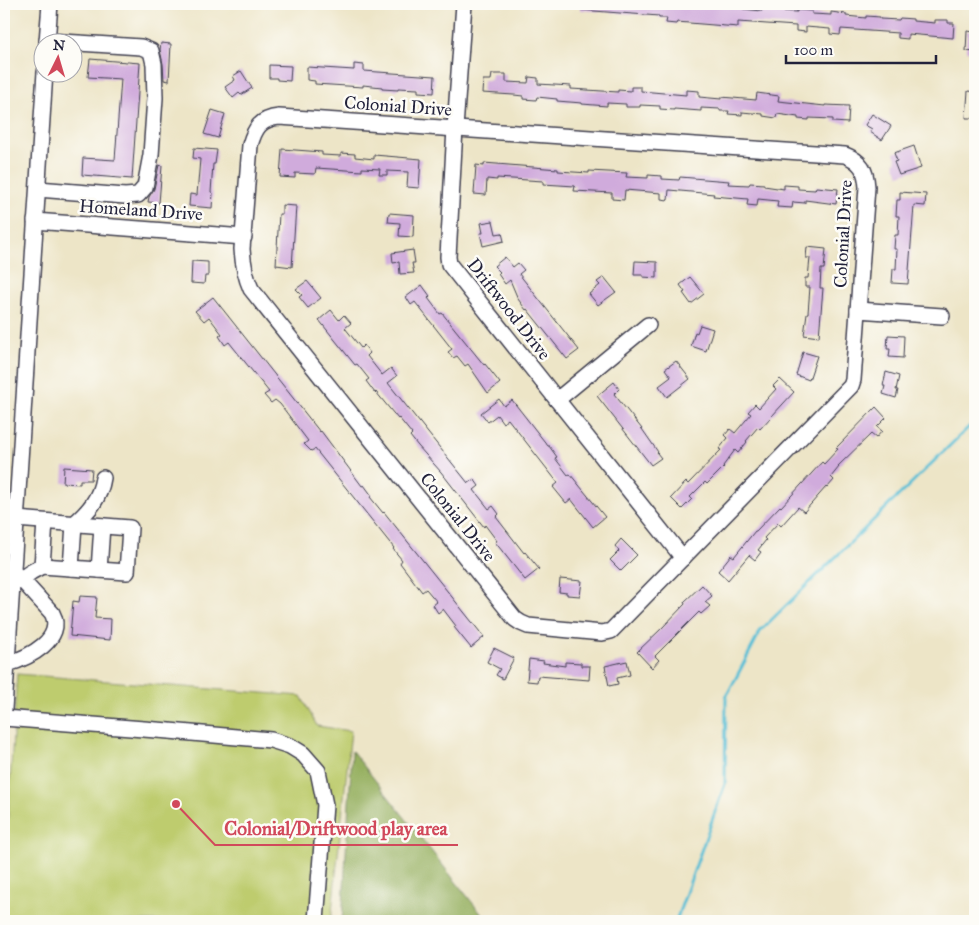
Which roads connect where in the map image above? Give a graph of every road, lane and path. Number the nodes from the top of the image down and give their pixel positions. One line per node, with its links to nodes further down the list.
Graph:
1 (50, 4): 3 (street)
2 (464, 4): 6 (street, Driftwood Drive)
3 (48, 32)
4 (82, 43): 7 (street)
5 (44, 82): 7 (street)
6 (455, 128): 9 (street, Colonial Drive); 10 (street, Colonial Drive); 13 (street, Driftwood Drive)
7 (38, 189): 8 (street)
8 (35, 221): 9 (street, Homeland Drive); 15 (street)
9 (244, 237): 19 (street, Colonial Drive)
10 (858, 310): 11 (street); 19 (street, Colonial Drive)
11 (942, 316)
12 (648, 325): 13 (street)
13 (557, 400): 19 (street, Driftwood Drive)
14 (103, 478): 17 (street)
15 (16, 519): 16 (street); 23 (street)
16 (45, 522): 17 (street); 20 (street)
17 (74, 524): 18 (street); 21 (street)
18 (102, 526): 22 (street); 22 (street)
19 (684, 558)
20 (42, 566): 21 (street); 23 (street)
21 (71, 568): 22 (street)
22 (99, 570)
23 (17, 576): 24 (street); 24 (street)
24 (7, 664): 25 (street)
25 (4, 709)
26 (4, 718): 27 (street)
27 (316, 921)

